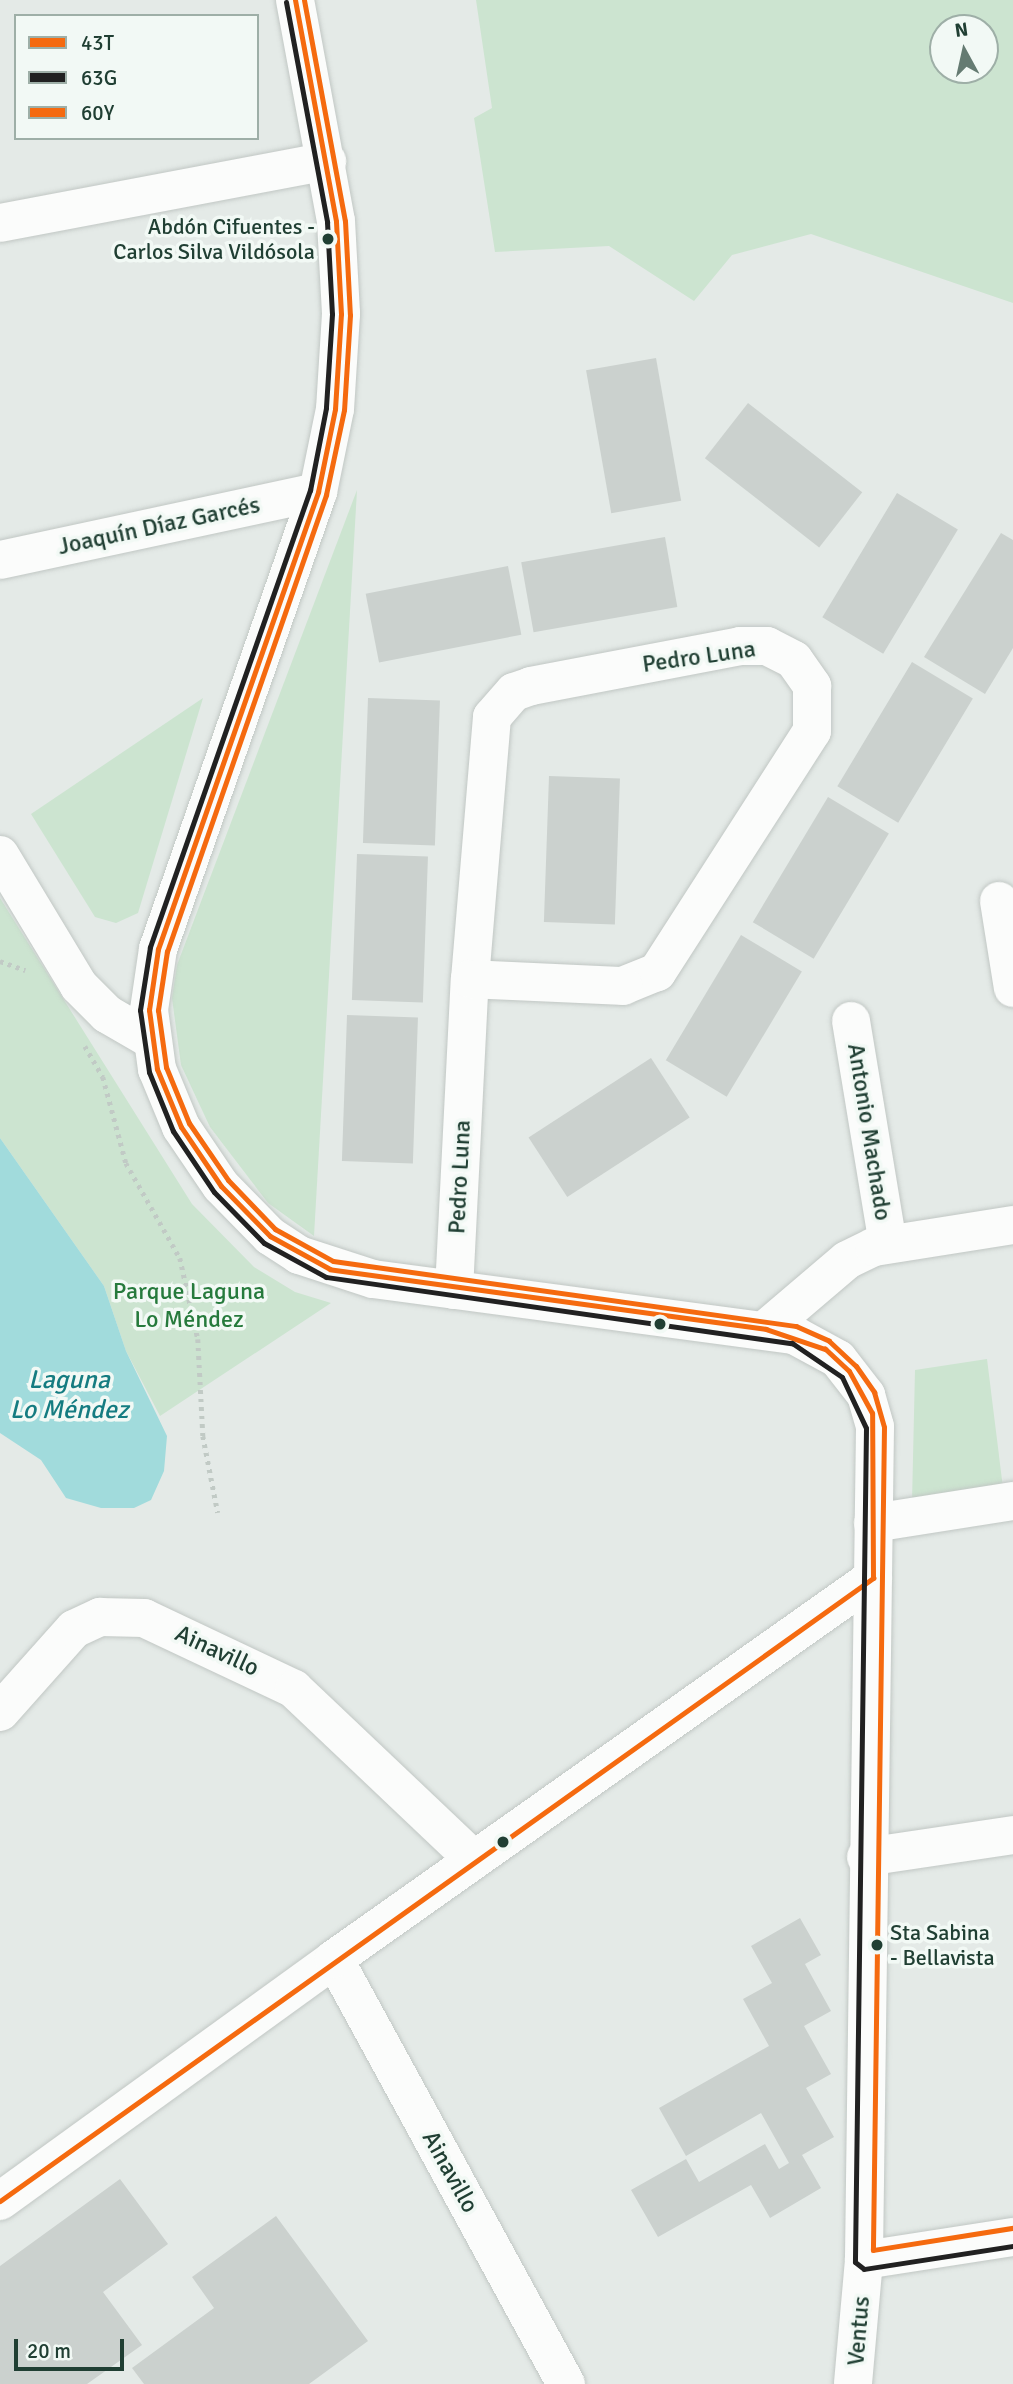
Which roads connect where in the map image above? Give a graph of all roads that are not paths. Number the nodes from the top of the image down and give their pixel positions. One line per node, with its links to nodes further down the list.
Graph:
1 (295, 0): 2 (street)
2 (327, 161): 3 (street); 4 (street)
3 (0, 223)
4 (318, 492): 5 (street, Joaquín Díaz Garcés); 11 (street)
5 (0, 560)
6 (0, 855): 11 (street)
7 (999, 901): 9 (street)
8 (471, 979): 8 (street, Pedro Luna); 14 (street, Pedro Luna)
9 (1013, 988)
10 (851, 1021): 13 (street, Antonio Machado)
11 (150, 1039): 14 (street)
12 (1013, 1225): 13 (street)
13 (888, 1244): 15 (street)
14 (454, 1290): 15 (street)
15 (766, 1329): 17 (street)
16 (1013, 1501): 17 (street)
17 (873, 1522): 18 (street)
18 (873, 1578): 21 (street); 22 (street)
19 (0, 1712): 22 (street, Ainavillo)
20 (1013, 1835): 21 (street)
21 (866, 1857): 26 (street)
22 (474, 1860): 23 (street)
23 (334, 1959): 24 (street); 27 (street, Ainavillo)
24 (0, 2201)
25 (1013, 2237): 26 (street, Ventus)
26 (864, 2260): 28 (street, Ventus)
27 (566, 2384)
28 (853, 2384)

